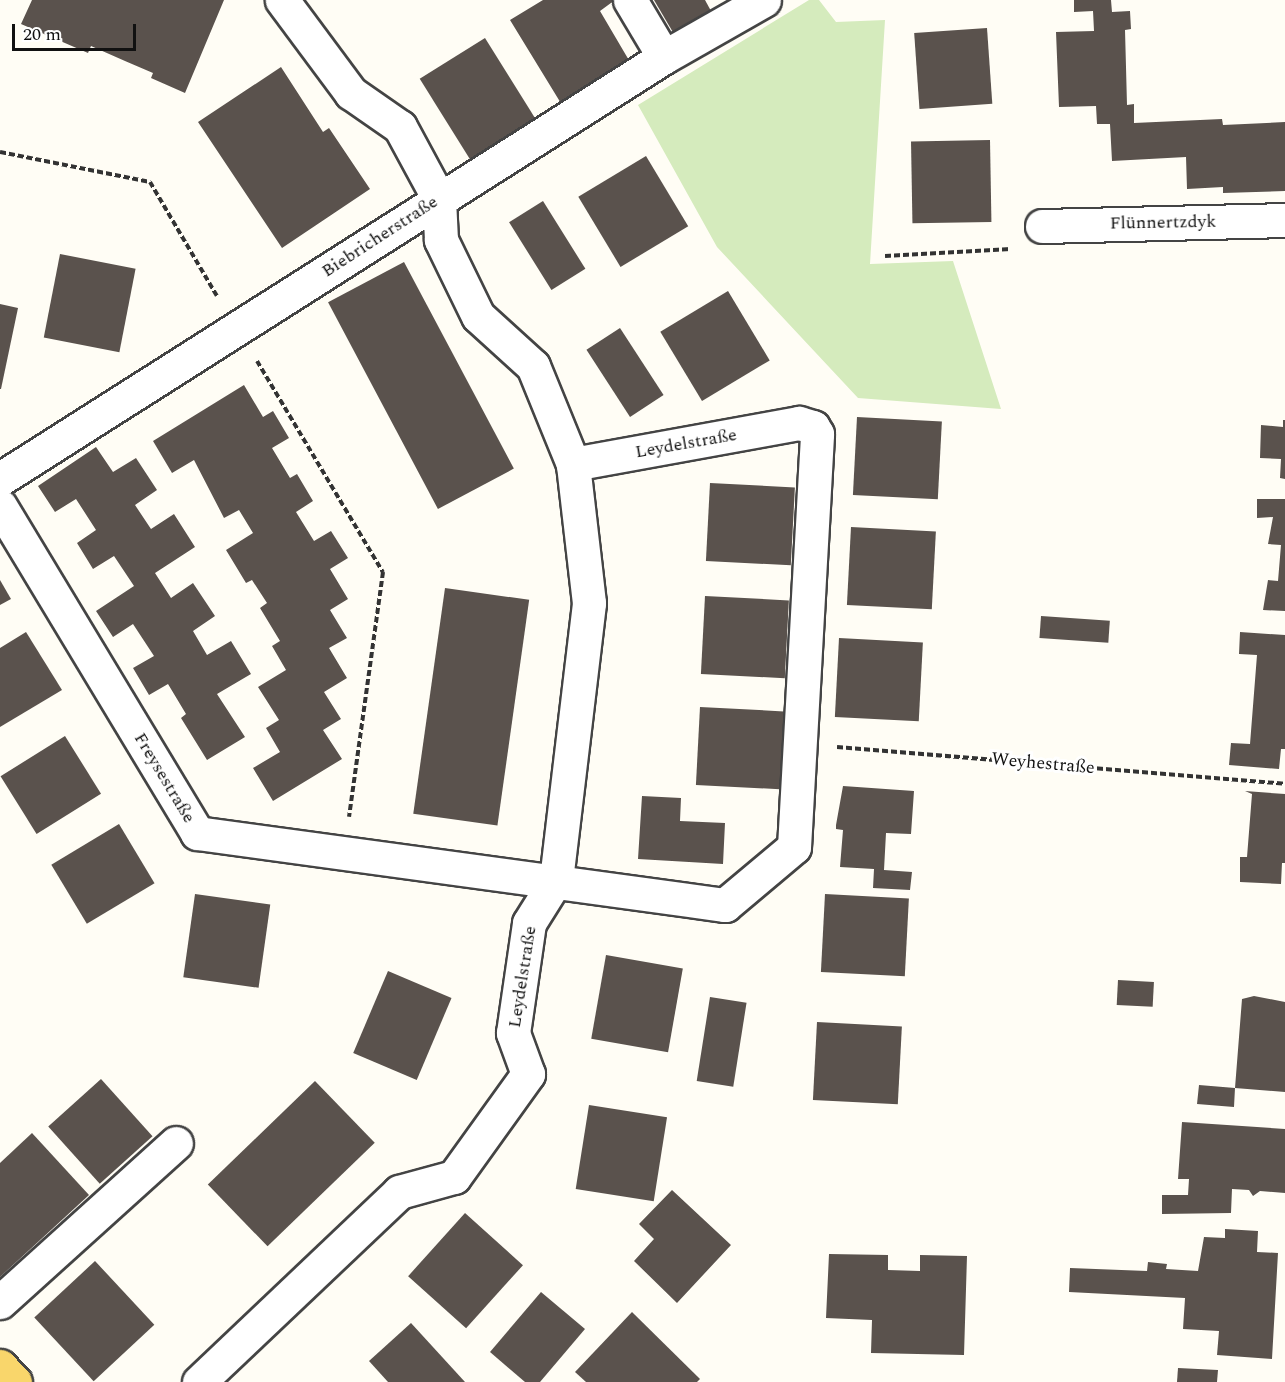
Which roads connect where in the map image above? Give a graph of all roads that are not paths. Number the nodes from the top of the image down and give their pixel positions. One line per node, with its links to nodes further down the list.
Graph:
1 (282, 0): 5 (street, Leydelstraße)
2 (630, 0): 4 (street)
3 (764, 0): 4 (street, Biebricherstraße)
4 (664, 57): 5 (street, Biebricherstraße)
5 (439, 199): 8 (street, Leydelstraße); 9 (street, Biebricherstraße)
6 (1285, 220): 7 (street, Flünnertzdyk)
7 (1042, 226)
8 (573, 464): 11 (street, Leydelstraße); 11 (street, Leydelstraße)
9 (0, 479)
10 (0, 506): 11 (street, Freysestraße)
11 (556, 880): 16 (street, Leydelstraße)
12 (176, 1143): 13 (street)
13 (0, 1302)
14 (0, 1366): 15 (main road)
15 (15, 1382)
16 (199, 1382)

